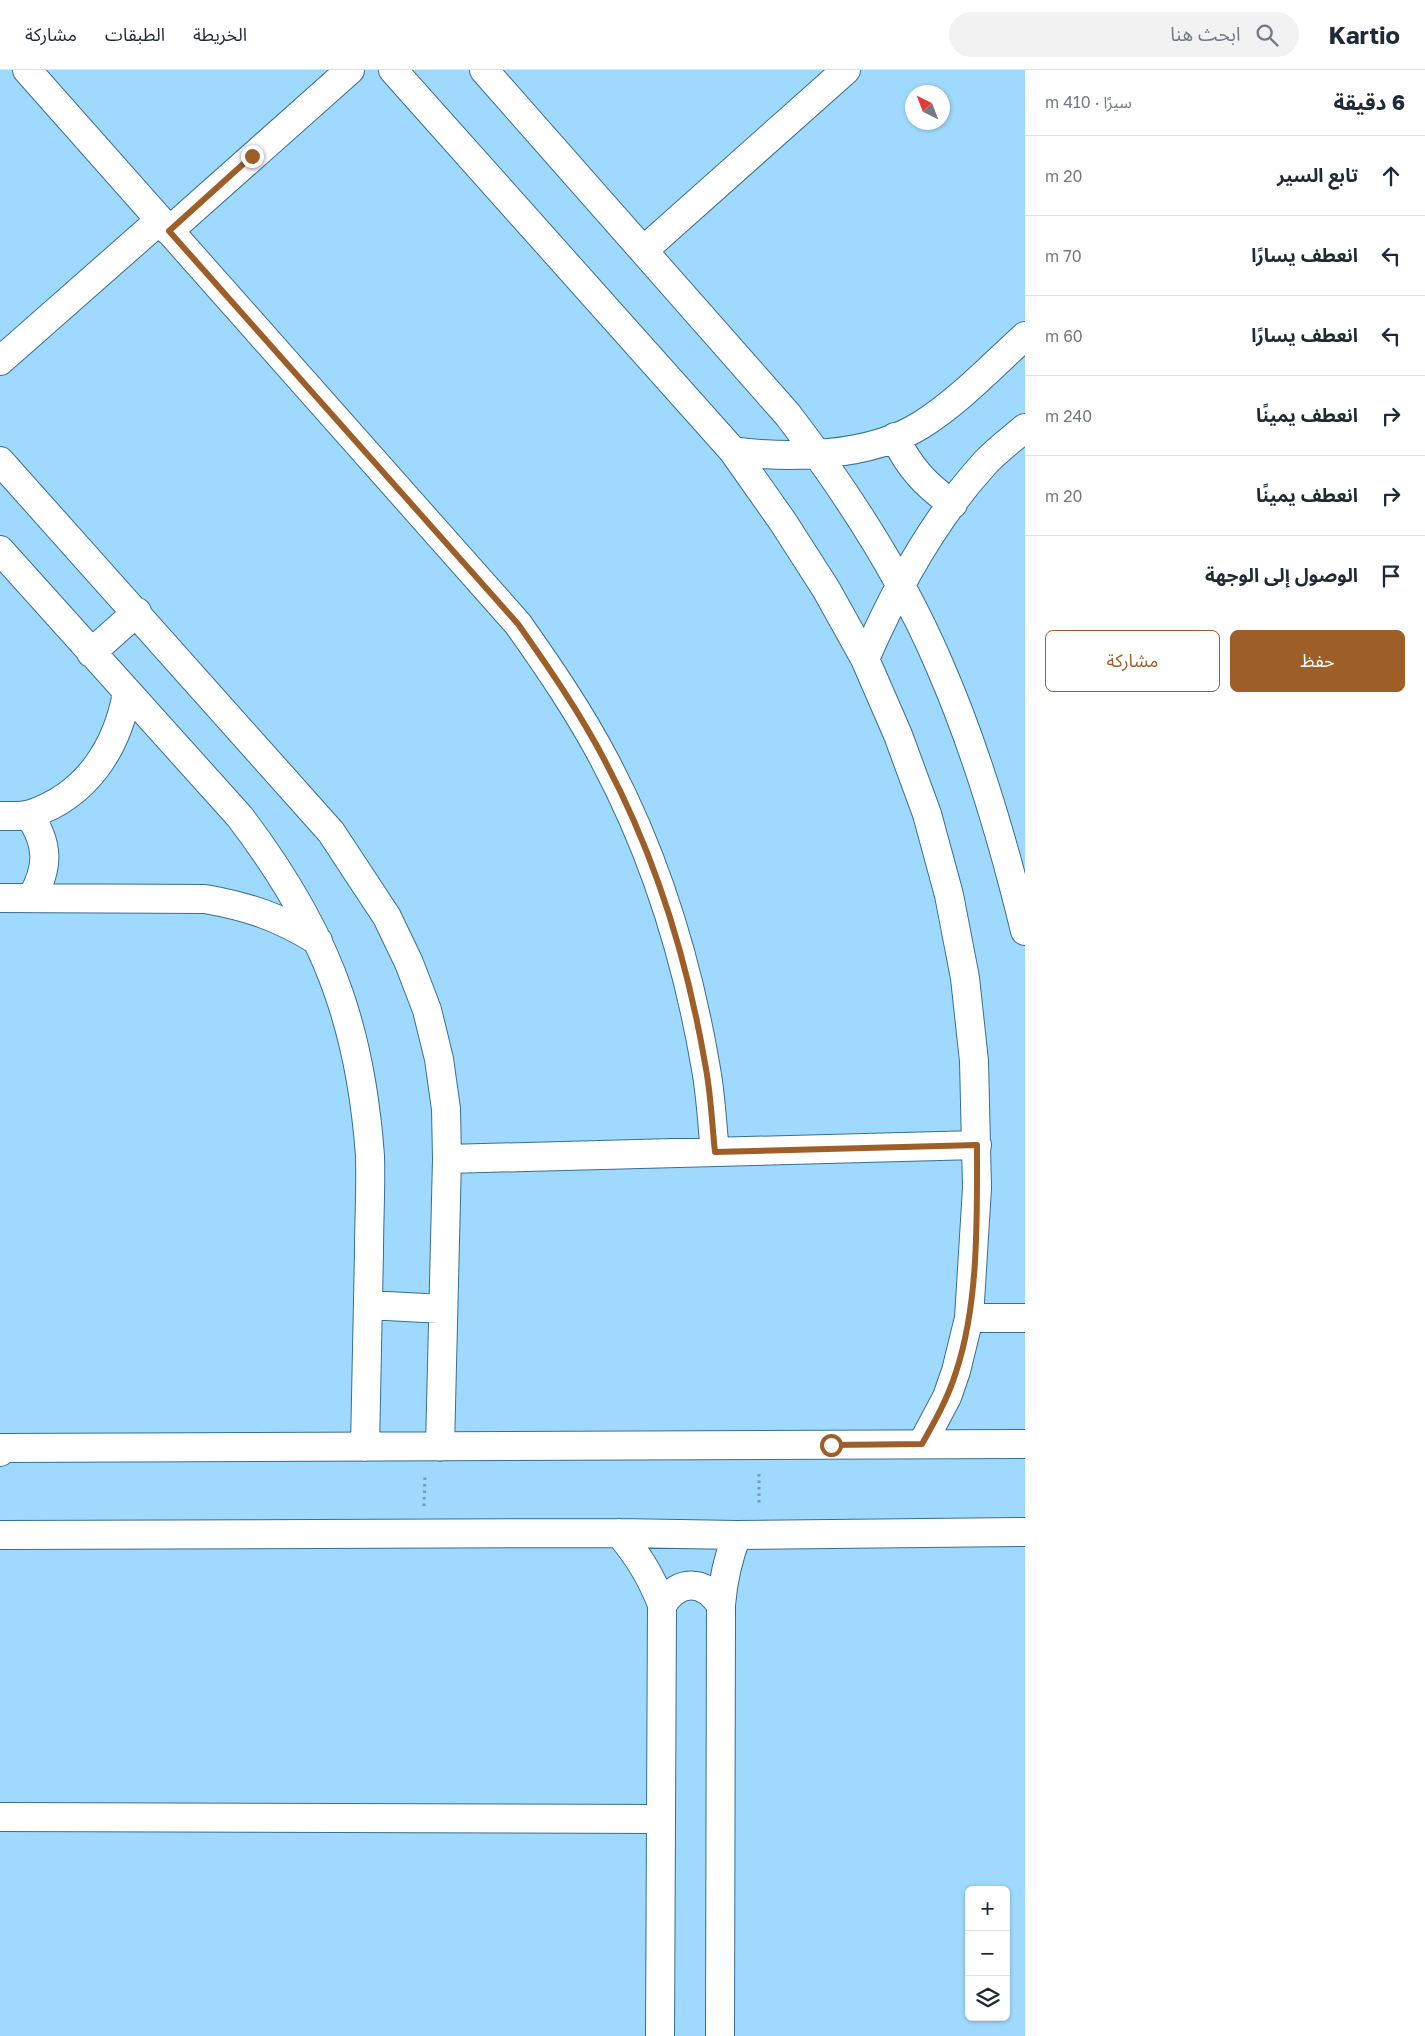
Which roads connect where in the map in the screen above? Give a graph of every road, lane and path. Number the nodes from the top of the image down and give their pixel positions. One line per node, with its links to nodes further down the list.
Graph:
1 (27, 70): 6 (street)
2 (350, 70): 6 (street)
3 (393, 70): 12 (street)
4 (484, 70): 7 (street)
5 (846, 70): 7 (street)
6 (165, 225): 9 (street); 29 (street)
7 (644, 250): 13 (street)
8 (1025, 336): 11 (street)
9 (0, 362)
10 (1025, 428): 15 (street)
11 (895, 437): 13 (street); 15 (street)
12 (733, 451): 13 (street); 20 (street)
13 (818, 454): 17 (street)
14 (0, 460): 18 (street)
15 (953, 504): 17 (street)
16 (0, 550): 19 (street)
17 (900, 586): 20 (street); 26 (street)
18 (137, 612): 19 (street); 30 (street)
19 (91, 652): 21 (street)
20 (865, 659): 28 (street)
21 (127, 693): 22 (street); 27 (street)
22 (29, 815): 23 (street); 25 (street)
23 (0, 816)
24 (0, 898): 25 (street)
25 (32, 898): 27 (street)
26 (1025, 931)
27 (318, 941): 31 (street)
28 (977, 1145): 29 (street); 33 (street)
29 (715, 1152): 30 (street)
30 (448, 1159): 32 (street)
31 (368, 1306): 32 (street); 38 (street)
32 (443, 1309): 39 (street)
33 (969, 1318): 34 (street); 35 (street)
34 (1025, 1318)
35 (922, 1444): 36 (street); 37 (street)
36 (1025, 1444)
37 (759, 1445): 39 (street); 45 (path)
38 (365, 1447): 39 (street); 40 (street)
39 (433, 1447): 43 (path)
40 (0, 1448): 41 (street)
41 (0, 1452)
42 (1025, 1532): 45 (street)
43 (423, 1534): 44 (street); 46 (street)
44 (619, 1534): 45 (street); 47 (street)
45 (748, 1534): 48 (street)
46 (0, 1535)
47 (662, 1605): 48 (street); 50 (street)
48 (721, 1605): 52 (street)
49 (0, 1817): 50 (street)
50 (661, 1819): 51 (street)
51 (660, 2036)
52 (720, 2036)

